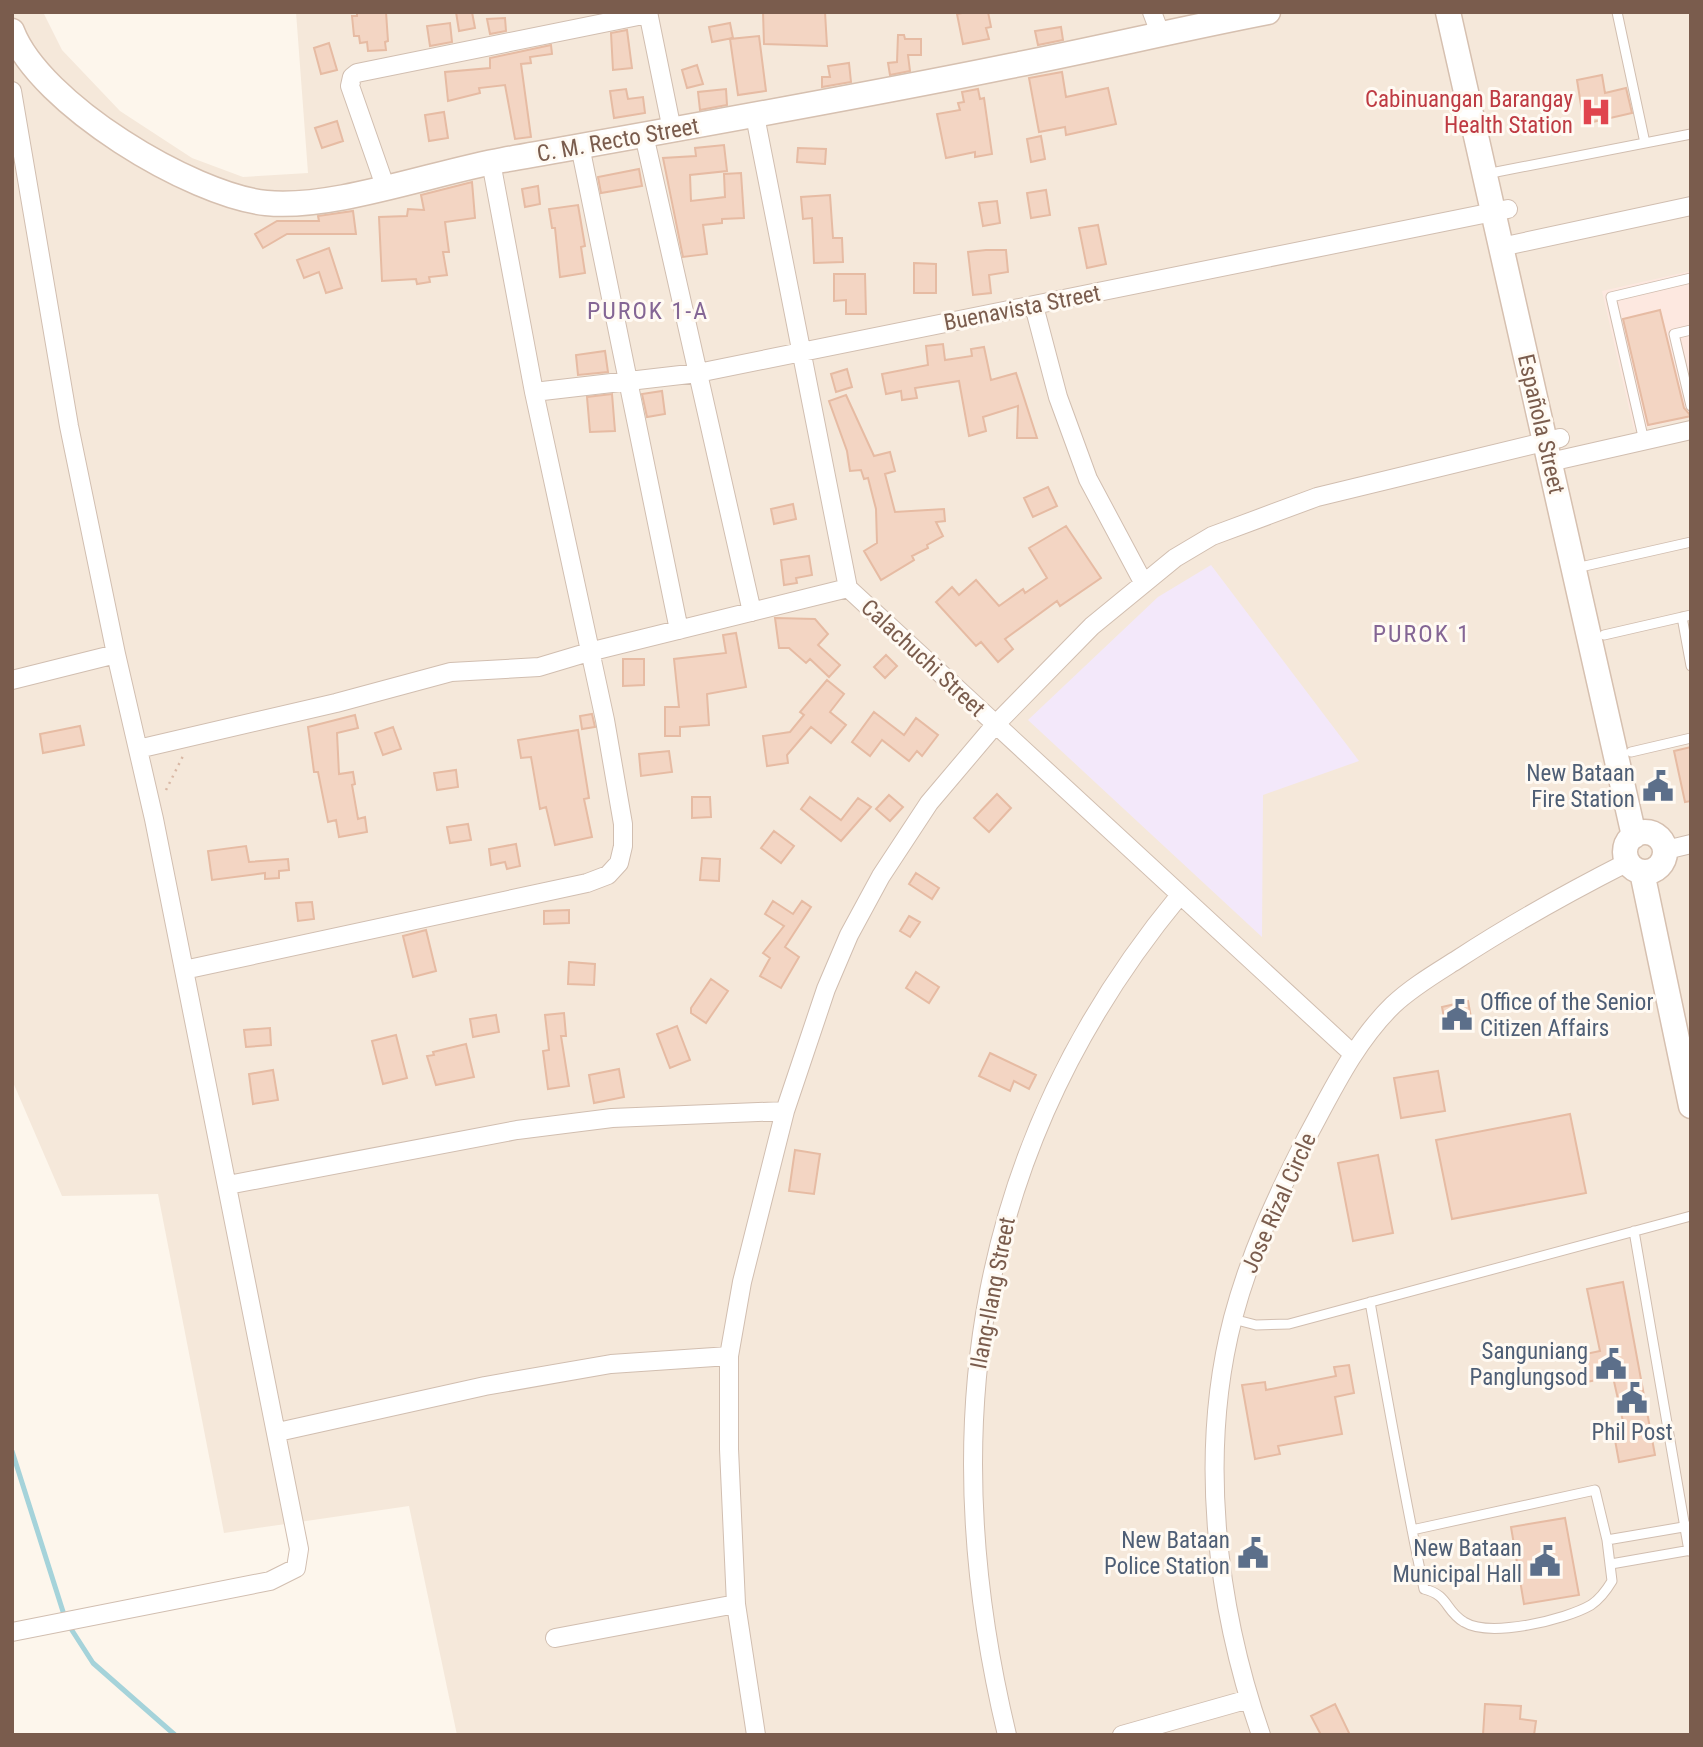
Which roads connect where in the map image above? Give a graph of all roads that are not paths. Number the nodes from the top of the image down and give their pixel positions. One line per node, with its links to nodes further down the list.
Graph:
1 (1268, 12): 6 (street, C. M. Recto Street)
2 (1448, 12): 16 (street, Española Street)
3 (1464, 12): 16 (street, Española Street)
4 (1617, 12): 13 (lane)
5 (648, 13): 10 (street); 17 (street)
6 (1156, 23): 9 (street, C. M. Recto Street)
7 (14, 39): 17 (street, C. M. Recto Street)
8 (12, 91): 41 (street)
9 (755, 116): 10 (street, C. M. Recto Street); 24 (street, Calachuchi Street)
10 (672, 130): 12 (street, C. M. Recto Street)
11 (1691, 134): 13 (lane)
12 (644, 135): 14 (street, C. M. Recto Street); 25 (street)
13 (1645, 143): 16 (lane)
14 (580, 146): 15 (street, C. M. Recto Street); 26 (street)
15 (491, 162): 17 (street, C. M. Recto Street); 27 (street)
16 (1492, 173): 19 (street, Española Street)
17 (385, 186)
18 (1691, 206): 20 (street)
19 (1501, 211): 20 (street, Española Street); 22 (street, Buenavista Street)
20 (1509, 245): 31 (street, Española Street)
21 (1691, 278): 30 (lane)
22 (1034, 306): 24 (street, Buenavista Street); 34 (street)
23 (1691, 330): 28 (lane)
24 (803, 352): 25 (street, Buenavista Street); 35 (street, Calachuchi Street)
25 (698, 373): 26 (street, Buenavista Street); 36 (street)
26 (628, 382): 27 (street, Buenavista Street); 38 (street)
27 (534, 392): 40 (street)
28 (1691, 406)
29 (1691, 430): 30 (street)
30 (1644, 441): 31 (street)
31 (1555, 450): 33 (street, Española Street); 34 (street)
32 (1691, 542): 33 (lane)
33 (1581, 567): 39 (street, Española Street); 49 (street, Española Street)
34 (1143, 582): 44 (street)
35 (848, 588): 36 (street); 44 (street, Calachuchi Street)
36 (752, 612): 38 (street)
37 (1686, 616): 39 (lane); 42 (lane)
38 (679, 630): 40 (street)
39 (1604, 635): 47 (street, Española Street)
40 (589, 652): 46 (street); 51 (street)
41 (116, 654): 43 (street); 46 (street)
42 (1691, 666)
43 (12, 680)
44 (995, 724): 50 (street, Calachuchi Street); 55 (street)
45 (1691, 738): 47 (lane)
46 (138, 749): 51 (street)
47 (1631, 752): 49 (street, Española Street)
48 (1691, 844): 49 (street, Jose Rizal Circle)
49 (1646, 854): 52 (street, Española Street); 53 (street, Jose Rizal Circle); 54 (street, Española Street)
50 (1180, 895): 53 (street, Calachuchi Street); 73 (street, Ilang-Ilang Street)
51 (184, 970): 56 (street)
52 (1691, 1032)
53 (1353, 1054): 60 (street, Jose Rizal Circle)
54 (1691, 1105)
55 (785, 1111): 56 (street); 61 (street)
56 (228, 1185): 62 (street)
57 (1691, 1216): 58 (lane)
58 (1634, 1231): 59 (lane); 63 (lane)
59 (1370, 1302): 60 (lane); 64 (lane)
60 (1233, 1319): 71 (street, Jose Rizal Circle)
61 (729, 1356): 62 (street); 68 (street)
62 (278, 1432): 69 (street)
63 (1688, 1526): 65 (lane); 66 (lane)
64 (1412, 1530): 65 (lane); 67 (lane)
65 (1607, 1540): 67 (lane)
66 (1690, 1550): 67 (lane)
67 (1611, 1564)
68 (736, 1604): 70 (street); 72 (street)
69 (12, 1632)
70 (555, 1638)
71 (1249, 1699): 74 (street); 75 (street, Jose Rizal Circle)
72 (756, 1735)
73 (1007, 1735)
74 (1122, 1735)
75 (1261, 1735)

